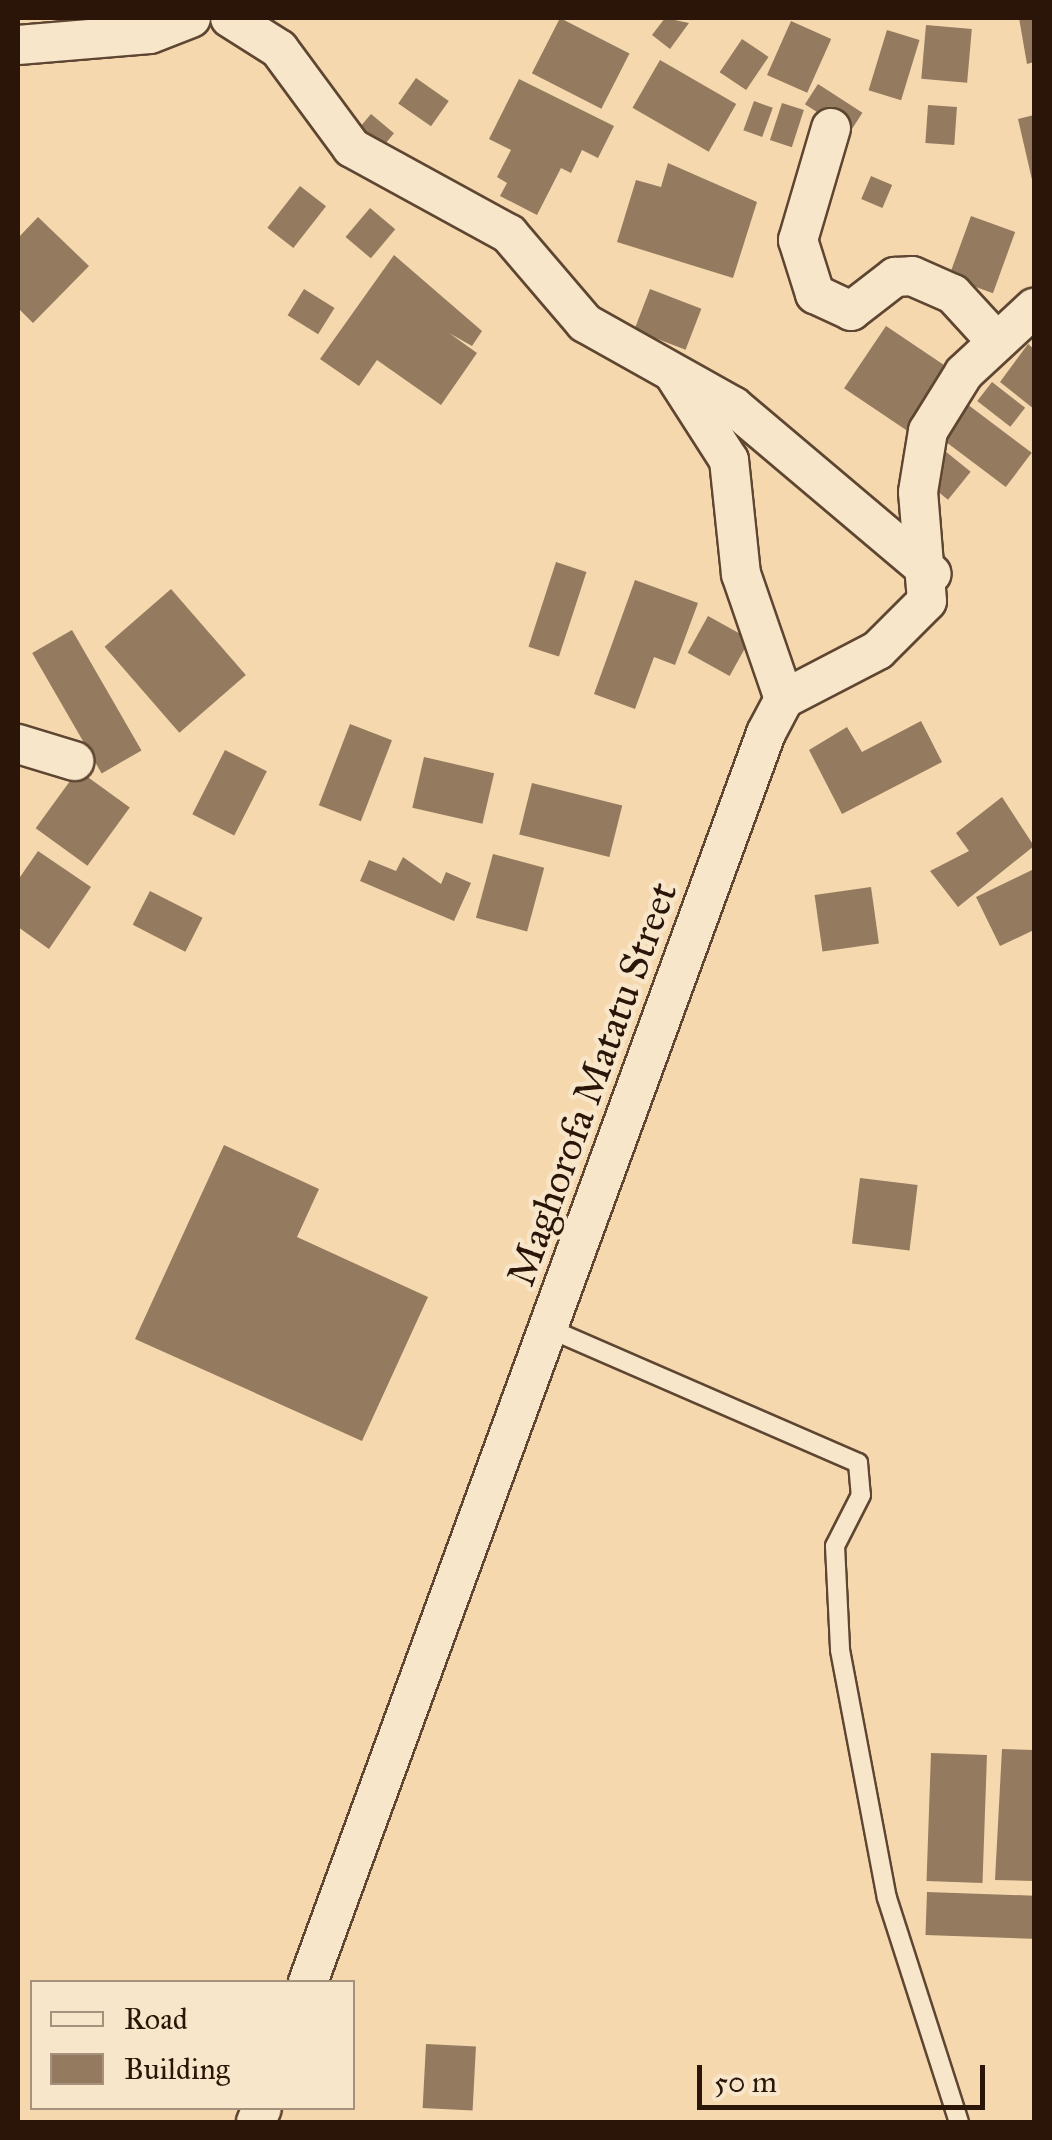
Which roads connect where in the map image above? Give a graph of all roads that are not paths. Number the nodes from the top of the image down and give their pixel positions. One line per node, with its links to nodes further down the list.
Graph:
1 (191, 18): 3 (street)
2 (230, 18): 7 (street)
3 (18, 45)
4 (831, 128): 6 (street)
5 (1034, 308): 6 (street)
6 (996, 341): 8 (street)
7 (668, 366): 8 (street); 9 (street)
8 (932, 574): 9 (street)
9 (784, 699): 12 (street, Maghorofa Matatu Street)
10 (18, 744): 11 (street)
11 (74, 760)
12 (550, 1329): 13 (street, Maghorofa Matatu Street); 14 (lane)
13 (309, 1980)
14 (959, 2122)

